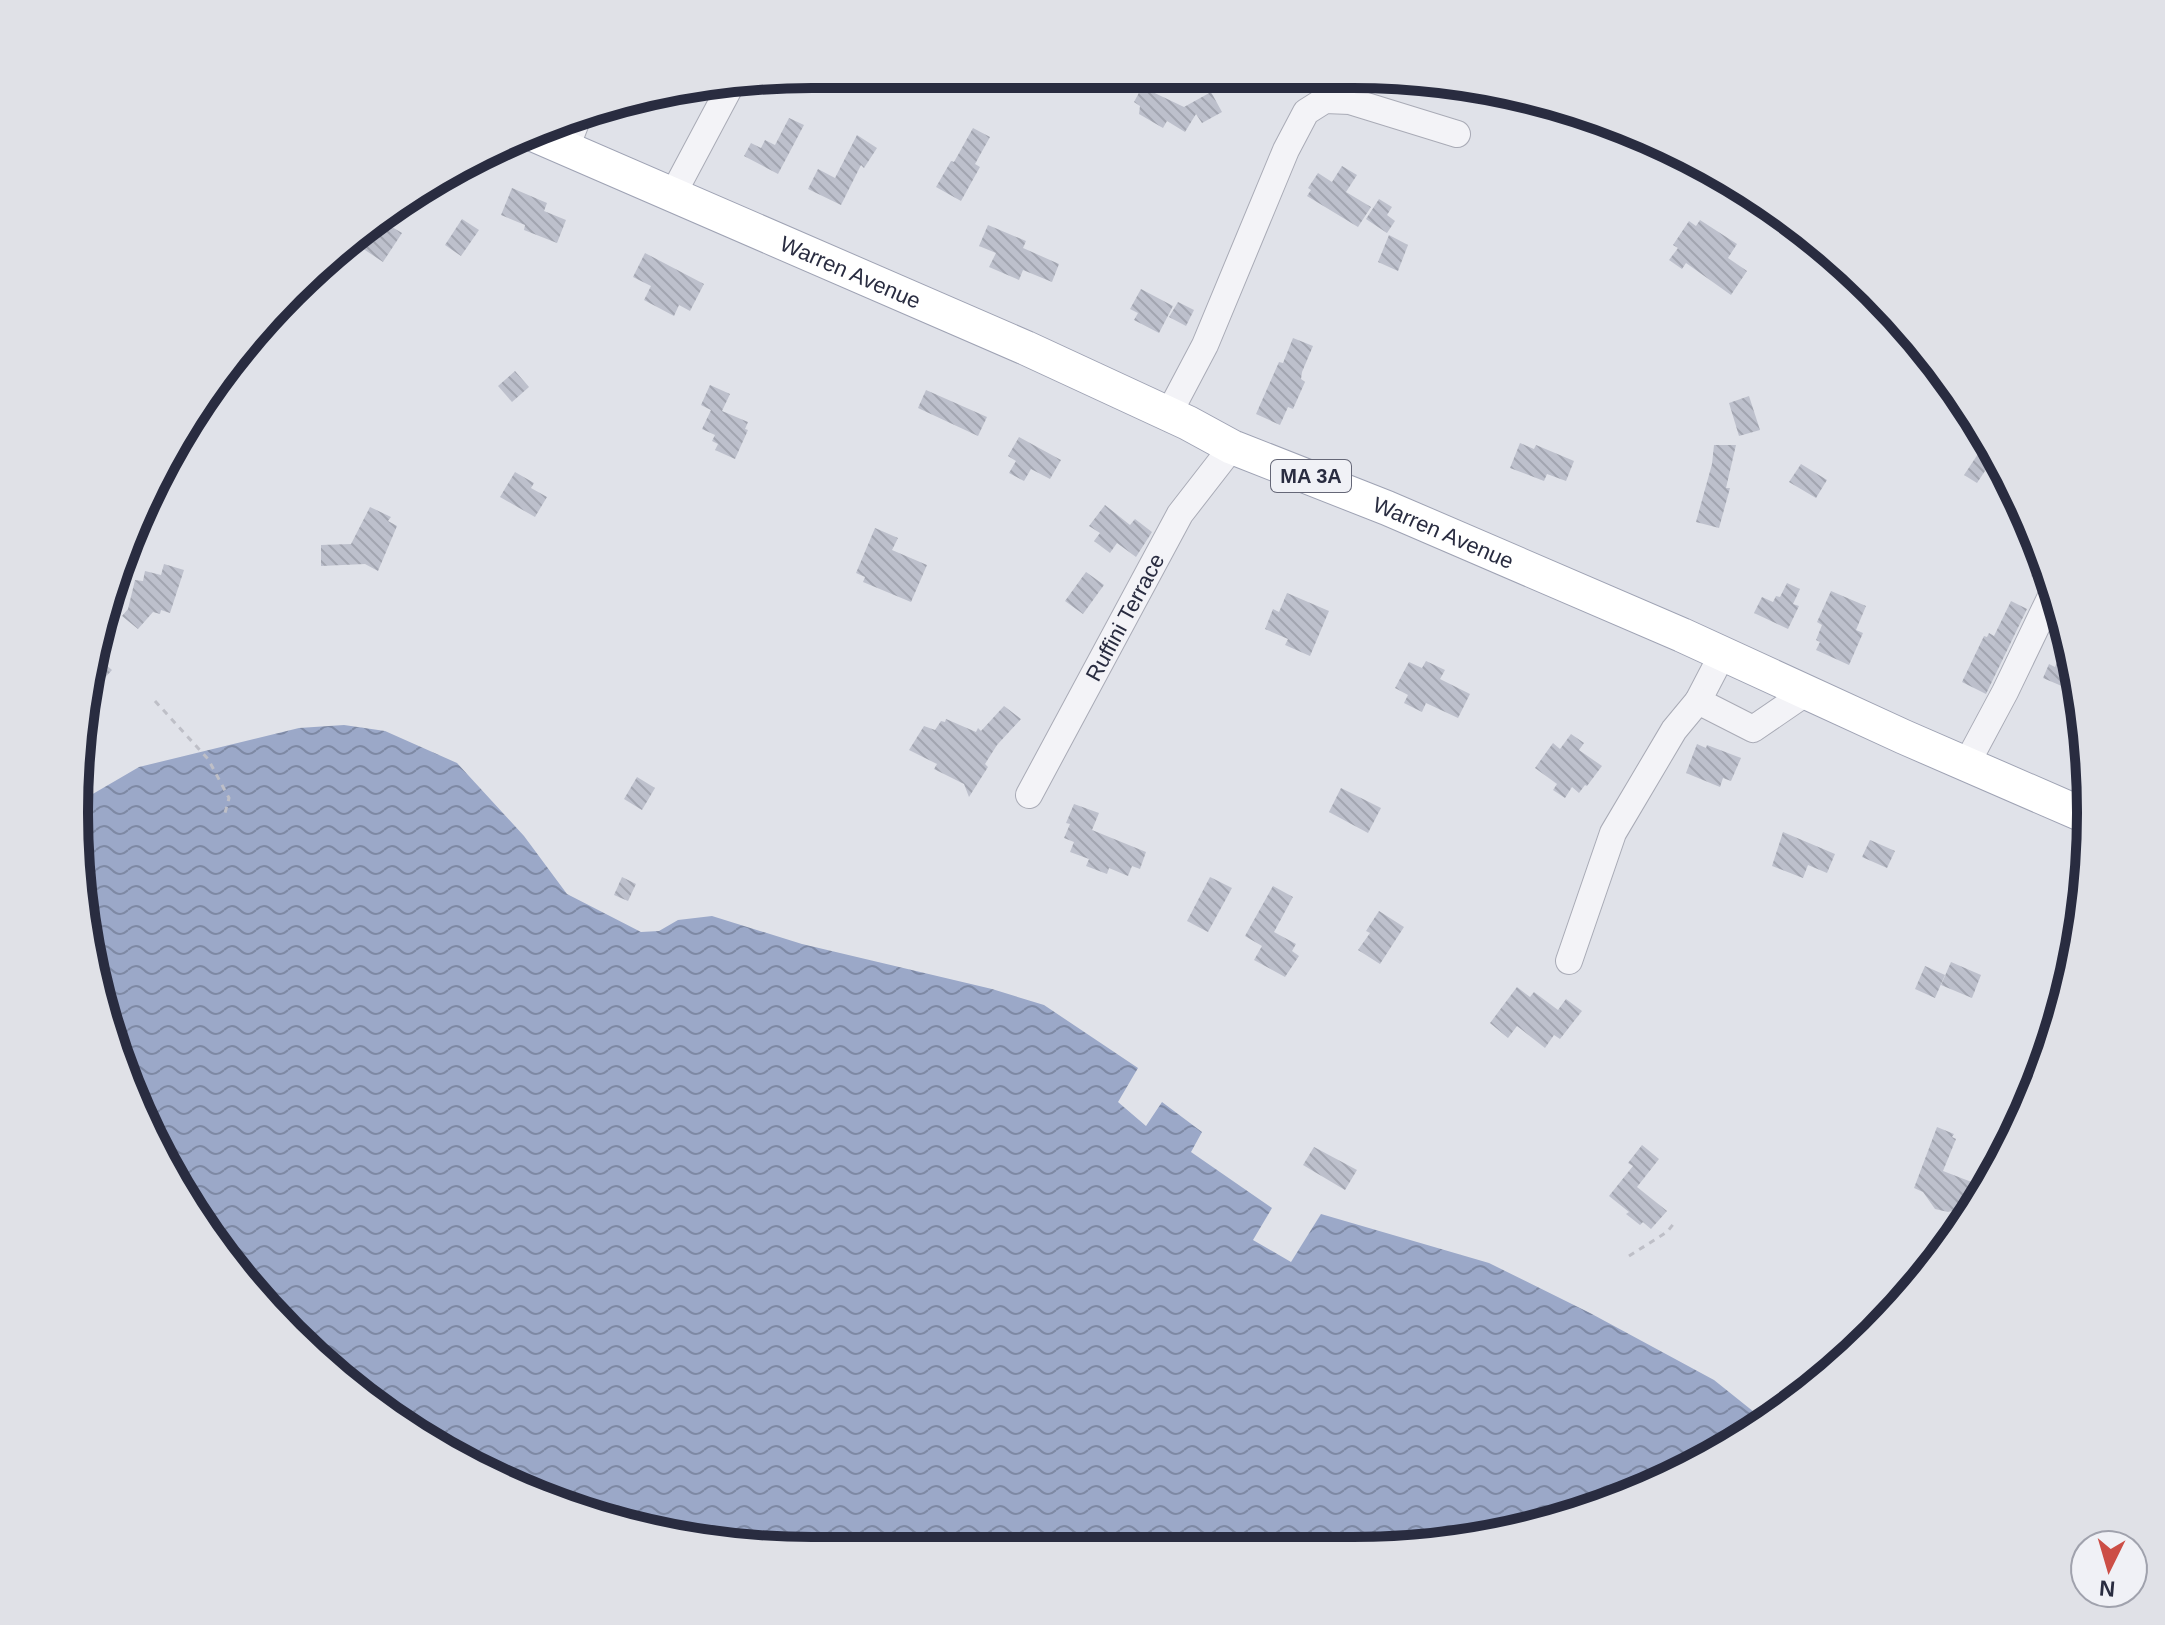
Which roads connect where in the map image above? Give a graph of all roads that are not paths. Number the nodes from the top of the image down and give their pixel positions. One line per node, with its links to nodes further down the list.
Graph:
1 (727, 93): 4 (street)
2 (560, 133): 4 (main road, Warren Avenue / MA 3A)
3 (1457, 134): 5 (street)
4 (673, 194): 5 (main road, Warren Avenue / MA 3A)
5 (1168, 415): 6 (main road, Warren Avenue / MA 3A)
6 (1232, 447): 8 (main road, Warren Avenue / MA 3A); 12 (street, Ruffini Terrace)
7 (2046, 606): 11 (street)
8 (1723, 653): 9 (main road, Warren Avenue / MA 3A); 10 (street)
9 (1807, 692): 10 (street); 11 (main road, Warren Avenue / MA 3A)
10 (1698, 701): 14 (street)
11 (1967, 763): 13 (main road, Warren Avenue / MA 3A)
12 (1029, 795)
13 (2077, 812)
14 (1569, 961)

